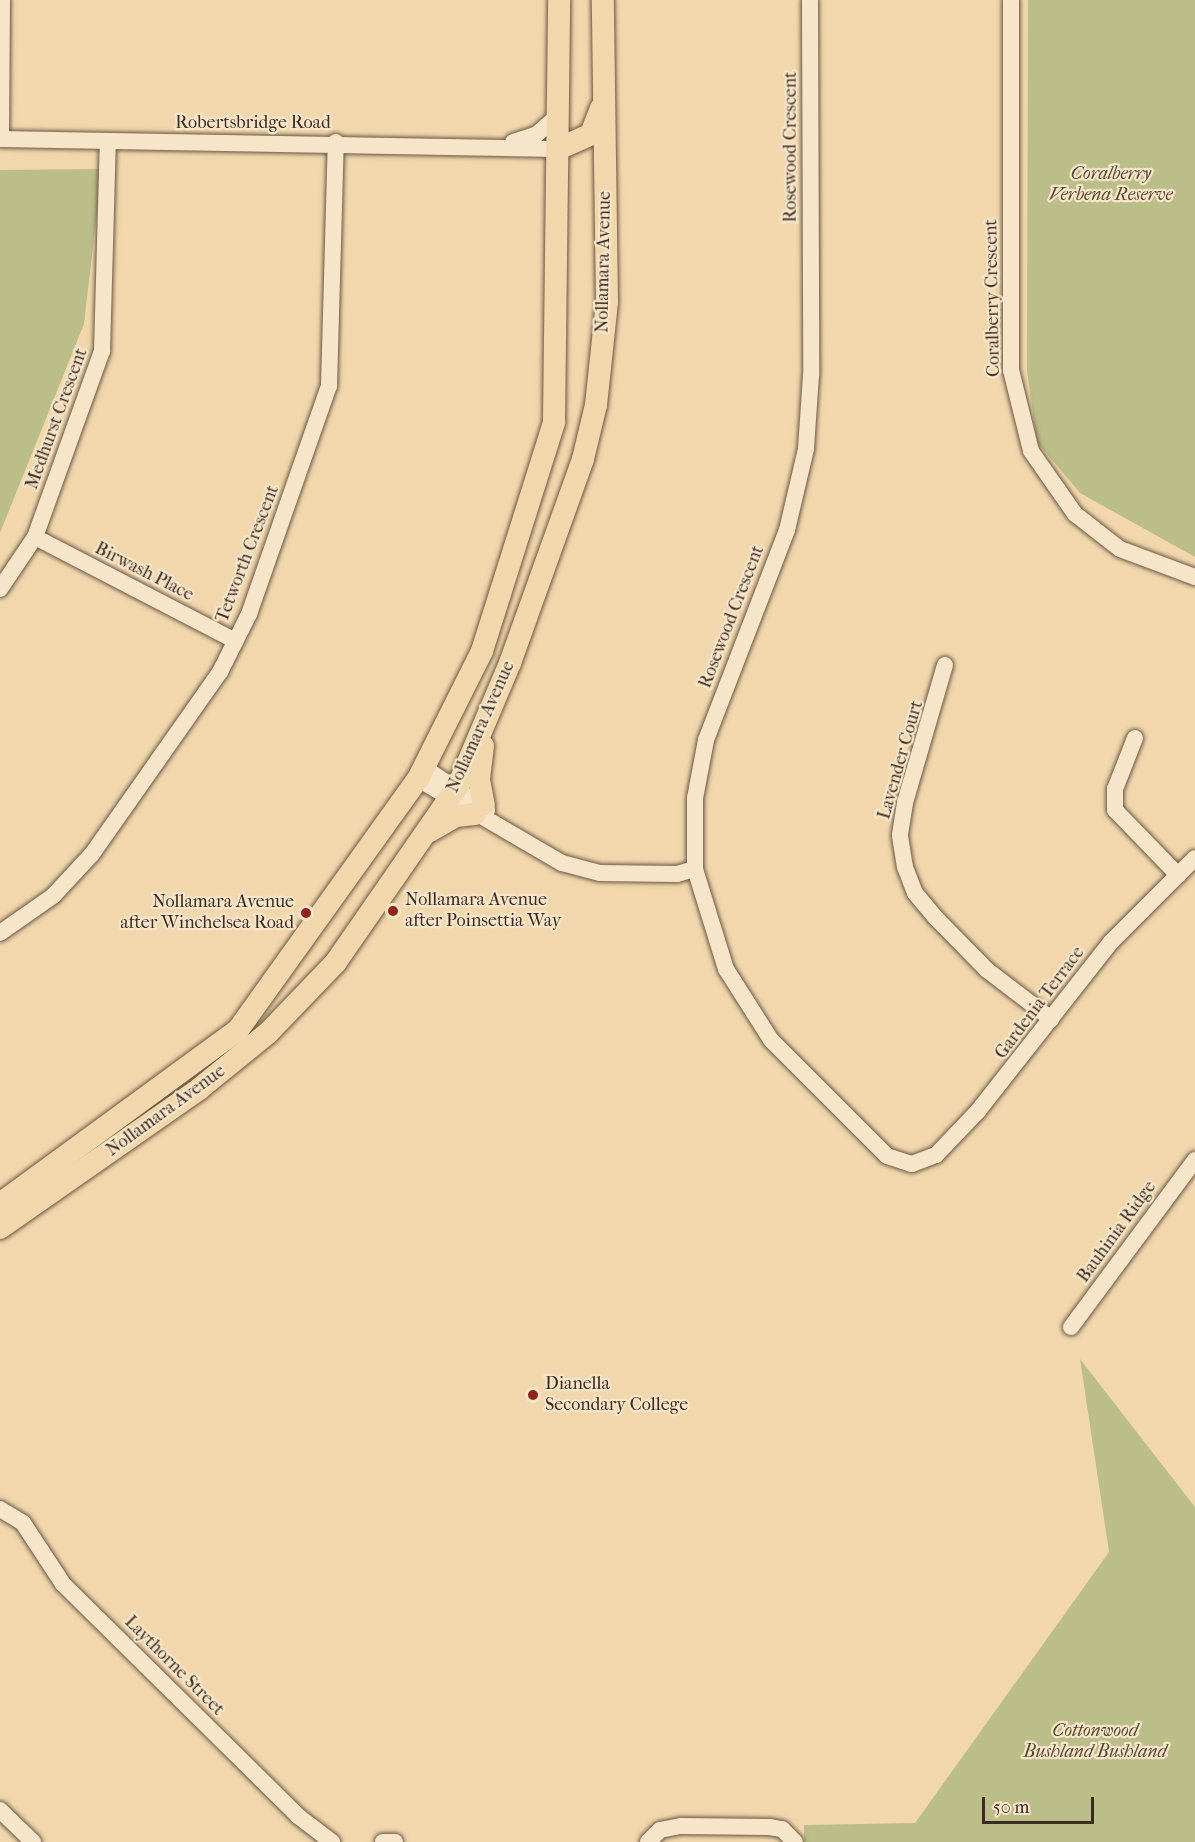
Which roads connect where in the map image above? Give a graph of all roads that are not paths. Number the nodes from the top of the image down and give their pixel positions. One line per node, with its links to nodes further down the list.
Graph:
1 (2, 0): 8 (street)
2 (559, 0): 7 (main road, Nollamara Avenue)
3 (603, 0): 6 (main road, Nollamara Avenue)
4 (810, 0): 25 (street, Rosewood Crescent)
5 (1011, 0): 14 (street, Coralberry Crescent)
6 (604, 99): 12 (main road); 18 (main road, Nollamara Avenue)
7 (558, 116): 11 (street, Robertsbridge Road); 12 (main road, Nollamara Avenue)
8 (1, 139): 9 (street, Robertsbridge Road)
9 (108, 142): 10 (street, Robertsbridge Road); 13 (street, Medhurst Crescent)
10 (336, 142): 11 (street, Robertsbridge Road); 16 (street, Tetworth Crescent)
11 (507, 144): 12 (street, Robertsbridge Road)
12 (558, 149): 20 (main road, Nollamara Avenue)
13 (35, 537): 15 (street, Medhurst Crescent); 16 (street, Birwash Place)
14 (1195, 577)
15 (0, 589)
16 (236, 641): 27 (street, Tetworth Crescent)
17 (945, 665): 30 (street, Lavender Court)
18 (486, 720): 21 (main road, Nollamara Avenue); 22 (main road)
19 (1135, 738): 26 (street)
20 (421, 774): 21 (street); 29 (main road, Nollamara Avenue)
21 (454, 791): 22 (street); 23 (main road, Nollamara Avenue)
22 (484, 813): 23 (main road); 25 (street)
23 (428, 832): 28 (main road, Nollamara Avenue)
24 (1195, 858): 26 (street, Gardenia Terrace)
25 (695, 869): 32 (street, Rosewood Crescent)
26 (1178, 875): 30 (street, Gardenia Terrace)
27 (0, 933)
28 (345, 949): 29 (main road); 34 (main road, Nollamara Avenue)
29 (273, 983): 33 (main road, Nollamara Avenue)
30 (1051, 1019): 32 (street, Gardenia Terrace)
31 (1195, 1160): 35 (street, Bauhinia Ridge)
32 (912, 1164)
33 (0, 1204)
34 (0, 1228)
35 (1071, 1327)
36 (0, 1509): 39 (street, Laythorne Street)
37 (0, 1810): 38 (street)
38 (33, 1842)
39 (332, 1842)
40 (383, 1842): 41 (street)
41 (395, 1842)
42 (648, 1842): 43 (street)
43 (795, 1842)

